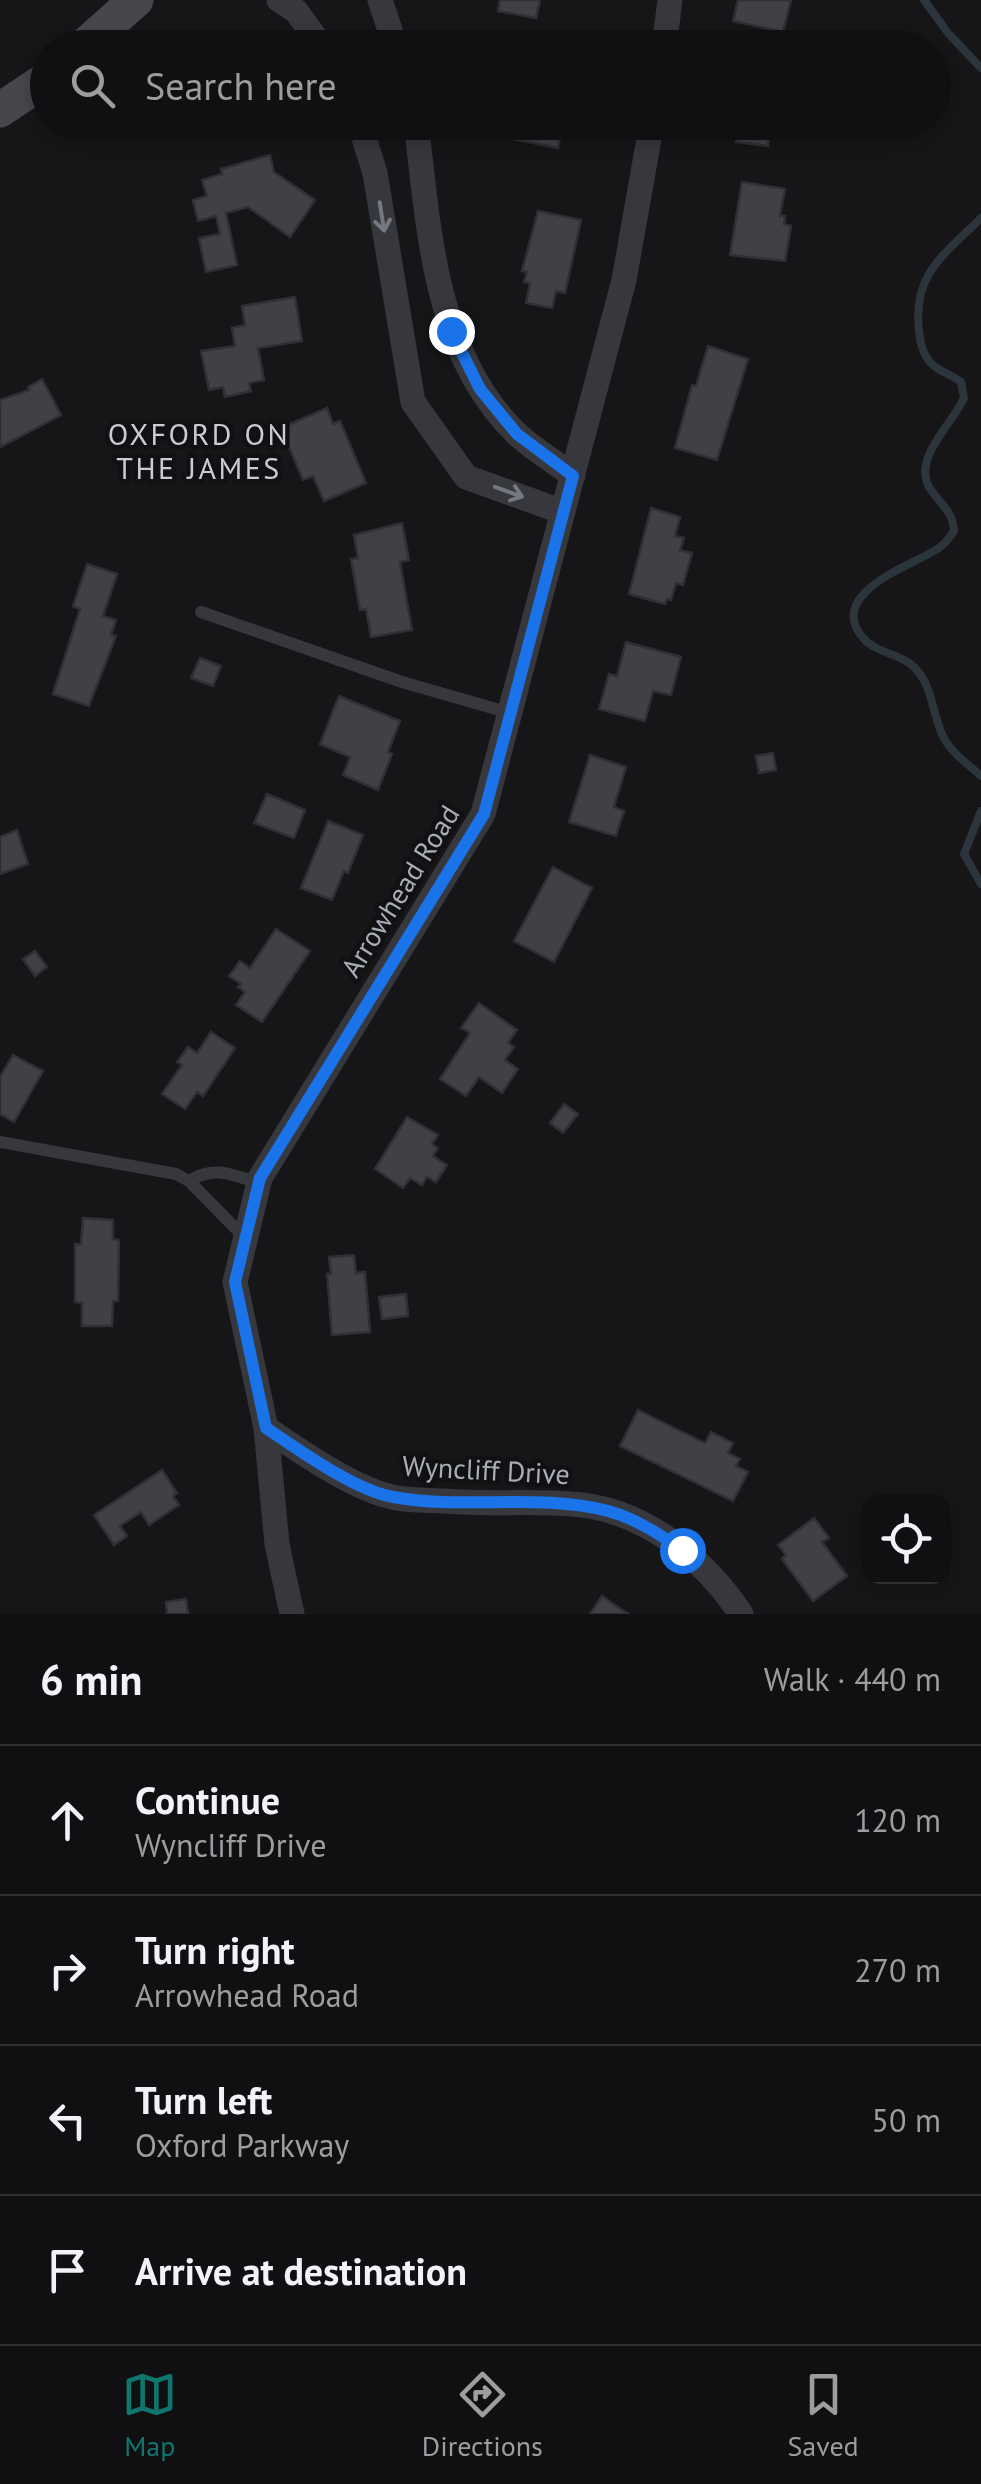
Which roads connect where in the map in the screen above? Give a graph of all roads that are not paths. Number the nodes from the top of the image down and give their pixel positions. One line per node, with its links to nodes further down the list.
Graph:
1 (136, 0): 5 (street)
2 (279, 0): 6 (street)
3 (380, 0): 7 (street)
4 (670, 0): 8 (street)
5 (102, 30)
6 (311, 30)
7 (390, 30)
8 (666, 30)
9 (30, 90): 10 (street)
10 (0, 110)
11 (365, 140): 15 (street, one-way to 15)
12 (418, 140): 14 (street)
13 (649, 140): 14 (street, Arrowhead Road)
14 (573, 476): 15 (street, Arrowhead Road)
15 (563, 512): 17 (street, Arrowhead Road)
16 (201, 612): 17 (lane)
17 (510, 713): 20 (street, Arrowhead Road)
18 (0, 1142): 19 (lane)
19 (189, 1181): 20 (lane); 21 (lane)
20 (259, 1183): 21 (street, Arrowhead Road)
21 (246, 1238): 22 (street, Arrowhead Road)
22 (266, 1428): 23 (street, Arrowhead Road); 24 (street, Wyncliff Drive)
23 (292, 1614)
24 (741, 1614)

